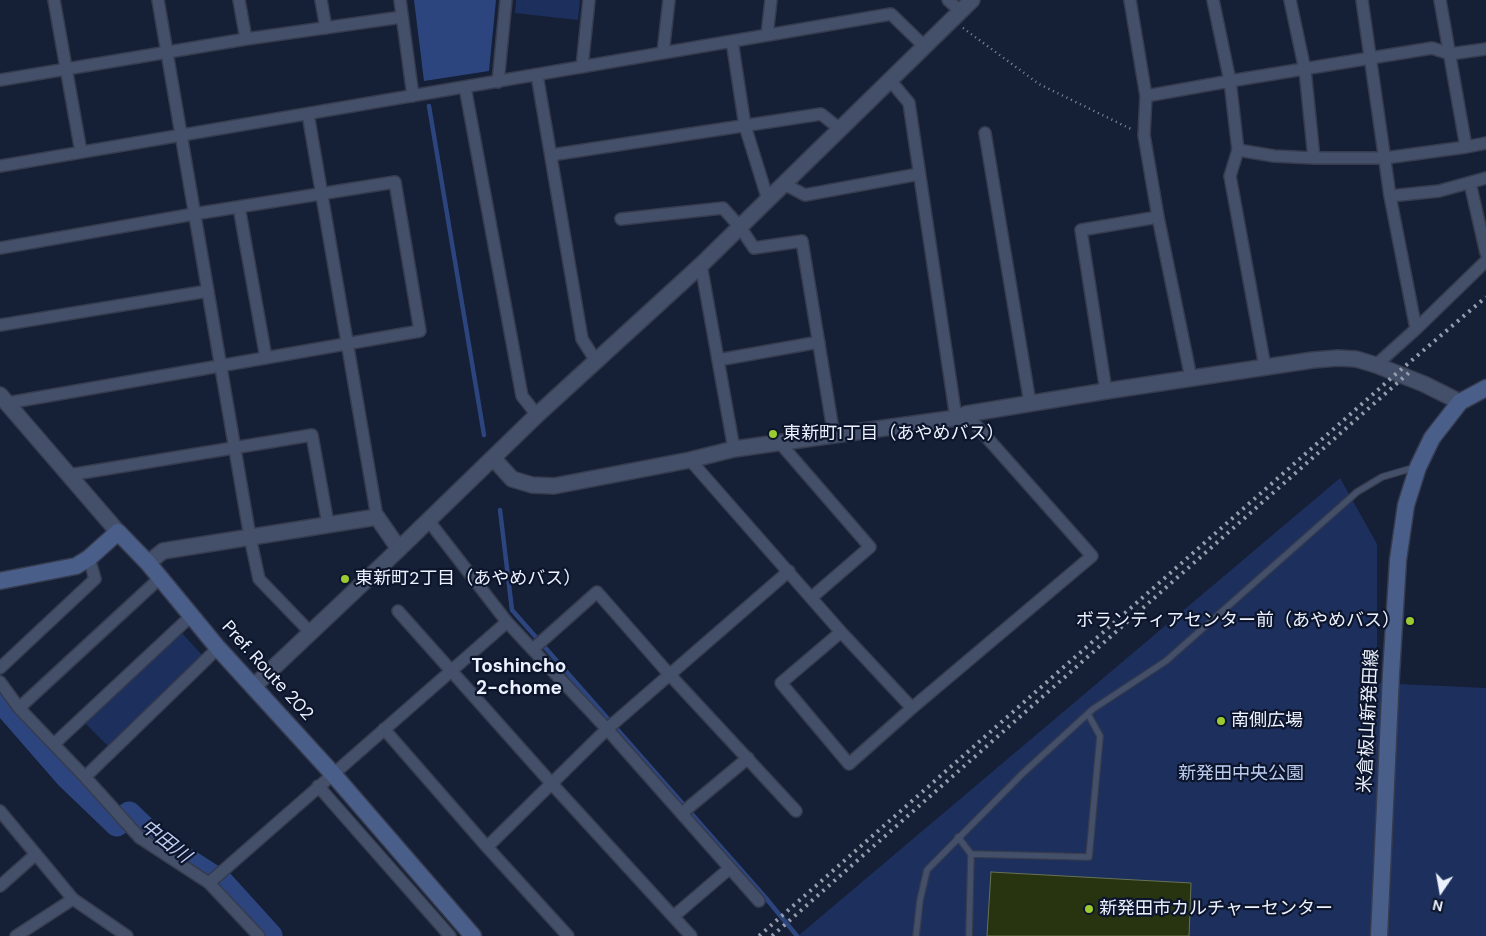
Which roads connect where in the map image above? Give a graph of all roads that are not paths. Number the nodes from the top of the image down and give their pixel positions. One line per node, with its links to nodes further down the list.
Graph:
1 (54, 0): 30 (street)
2 (158, 0): 25 (street)
3 (239, 0): 21 (street)
4 (321, 0): 19 (street)
5 (400, 0): 18 (street)
6 (506, 0): 36 (street)
7 (589, 0): 29 (street)
8 (669, 0): 26 (street)
9 (771, 0): 20 (street)
10 (948, 0): 17 (street)
11 (972, 0): 17 (street)
12 (1130, 0): 39 (street)
13 (1213, 0): 35 (street)
14 (1290, 0): 31 (street)
15 (1362, 0): 28 (street)
16 (1440, 0): 27 (street)
17 (956, 16): 23 (street)
18 (402, 17): 19 (street); 38 (street)
19 (326, 28): 21 (street)
20 (767, 35): 22 (street); 23 (street)
21 (246, 39): 25 (street)
22 (732, 41): 26 (street); 41 (street)
23 (924, 46): 34 (street)
24 (1486, 49): 27 (street)
25 (167, 52): 30 (street); 44 (street)
26 (663, 53): 29 (street)
27 (1450, 54): 28 (street); 46 (street)
28 (1370, 59): 31 (street); 51 (street)
29 (582, 67): 32 (street)
30 (67, 70): 33 (street); 48 (street)
31 (1305, 70): 35 (street); 50 (street)
32 (537, 75): 36 (street); 49 (street)
33 (0, 80)
34 (890, 80): 42 (street); 53 (street)
35 (1230, 81): 39 (street); 47 (street)
36 (498, 82): 37 (street)
37 (465, 87): 38 (street); 86 (street)
38 (413, 96): 40 (street)
39 (1146, 96): 62 (street)
40 (308, 114): 44 (street); 57 (street)
41 (745, 126): 42 (street); 49 (street); 59 (street)
42 (840, 129): 56 (street)
43 (985, 133): 85 (street)
44 (181, 136): 48 (street); 61 (street)
45 (1486, 143): 46 (street)
46 (1466, 147): 51 (street)
47 (1238, 150): 50 (street); 79 (street)
48 (81, 152): 52 (street)
49 (551, 155): 76 (street)
50 (1314, 158): 51 (street)
51 (1385, 158): 58 (street)
52 (0, 166)
53 (919, 174): 56 (street); 87 (street)
54 (1486, 178): 55 (street)
55 (1470, 183): 58 (street); 66 (street)
56 (784, 184): 59 (street)
57 (322, 194): 60 (street); 73 (street); 73 (street)
58 (1390, 196): 71 (street)
59 (768, 200): 64 (street)
60 (239, 207): 61 (street); 74 (street)
61 (194, 214): 65 (street); 69 (street)
62 (1158, 217): 80 (street); 82 (street)
63 (621, 218): 64 (street)
64 (740, 227): 68 (street); 72 (street)
65 (0, 248)
66 (1486, 253)
67 (1486, 261): 71 (street)
68 (701, 265): 75 (street); 76 (street)
69 (208, 291): 70 (street); 78 (street)
70 (0, 325)
71 (1416, 329): 77 (street)
72 (820, 342): 75 (street); 88 (street)
73 (347, 344): 74 (street); 96 (street)
74 (266, 358): 78 (street)
75 (718, 360): 91 (street)
76 (596, 361): 86 (street)
77 (1376, 365): 79 (street); 84 (street)
78 (220, 366): 83 (street); 90 (street)
79 (1265, 367): 80 (street)
80 (1191, 378): 82 (street)
81 (1486, 388): 84 (main road, 米倉板山新発田線)
82 (1106, 391): 85 (street)
83 (3, 399): 95 (street)
84 (1460, 402): 94 (main road, 米倉板山新発田線)
85 (1030, 403): 87 (street)
86 (537, 415): 92 (street)
87 (961, 416): 88 (street); 121 (street)
88 (834, 436): 89 (street)
89 (779, 442): 91 (street); 107 (street)
90 (235, 448): 95 (street); 98 (street); 100 (street)
91 (734, 449): 93 (street)
92 (492, 458): 93 (street); 97 (street)
93 (690, 460): 104 (street)
94 (1418, 467): 122 (lane); 153 (main road, 米倉板山新発田線)
95 (69, 475): 99 (street)
96 (377, 517): 98 (street); 101 (street)
97 (428, 520): 101 (street); 110 (street)
98 (328, 524): 100 (street)
99 (118, 532): 102 (main road); 103 (main road, Pref. Route 202)
100 (250, 537): 103 (street); 112 (street)
101 (399, 549): 112 (street)
102 (90, 558): 106 (main road); 115 (street)
103 (148, 563): 105 (main road, Pref. Route 202)
104 (788, 571): 107 (street); 117 (street)
105 (160, 578): 109 (main road, Pref. Route 202); 120 (street)
106 (0, 580)
107 (811, 598): 111 (street)
108 (398, 611): 116 (street)
109 (191, 616): 113 (main road, Pref. Route 202); 125 (street)
110 (508, 622): 114 (street); 116 (street)
111 (841, 632): 121 (street); 121 (street)
112 (311, 633): 119 (street)
113 (218, 648): 119 (main road, Pref. Route 202); 128 (street)
114 (533, 649): 117 (street); 124 (street)
115 (0, 668)
116 (452, 671): 123 (street); 129 (street)
117 (669, 674): 124 (street); 126 (street)
118 (0, 682): 120 (street)
119 (253, 687): 127 (main road, Pref. Route 202)
120 (19, 708): 125 (street)
121 (912, 708)
122 (1088, 714): 134 (lane); 137 (lane)
123 (384, 730): 127 (street); 135 (street)
124 (607, 730): 129 (street); 132 (street)
125 (54, 744): 128 (street)
126 (748, 758): 131 (street); 132 (street)
127 (333, 774): 130 (street); 148 (main road, Pref. Route 202)
128 (85, 777): 139 (street)
129 (552, 784): 135 (street); 143 (street)
130 (318, 786): 139 (street); 147 (street)
131 (796, 811)
132 (682, 813): 138 (street)
133 (3, 819): 136 (street)
134 (958, 837): 137 (lane); 151 (lane)
135 (487, 847): 149 (street)
136 (36, 854): 140 (street); 141 (street)
137 (971, 854): 152 (lane)
138 (730, 868): 142 (street); 143 (street)
139 (209, 883): 146 (street)
140 (0, 886)
141 (73, 899): 144 (street); 145 (street)
142 (759, 901)
143 (674, 916): 150 (street)
144 (16, 936)
145 (127, 936)
146 (259, 936)
147 (450, 936)
148 (473, 936)
149 (568, 936)
150 (691, 936)
151 (916, 936)
152 (968, 936)
153 (1379, 936)

